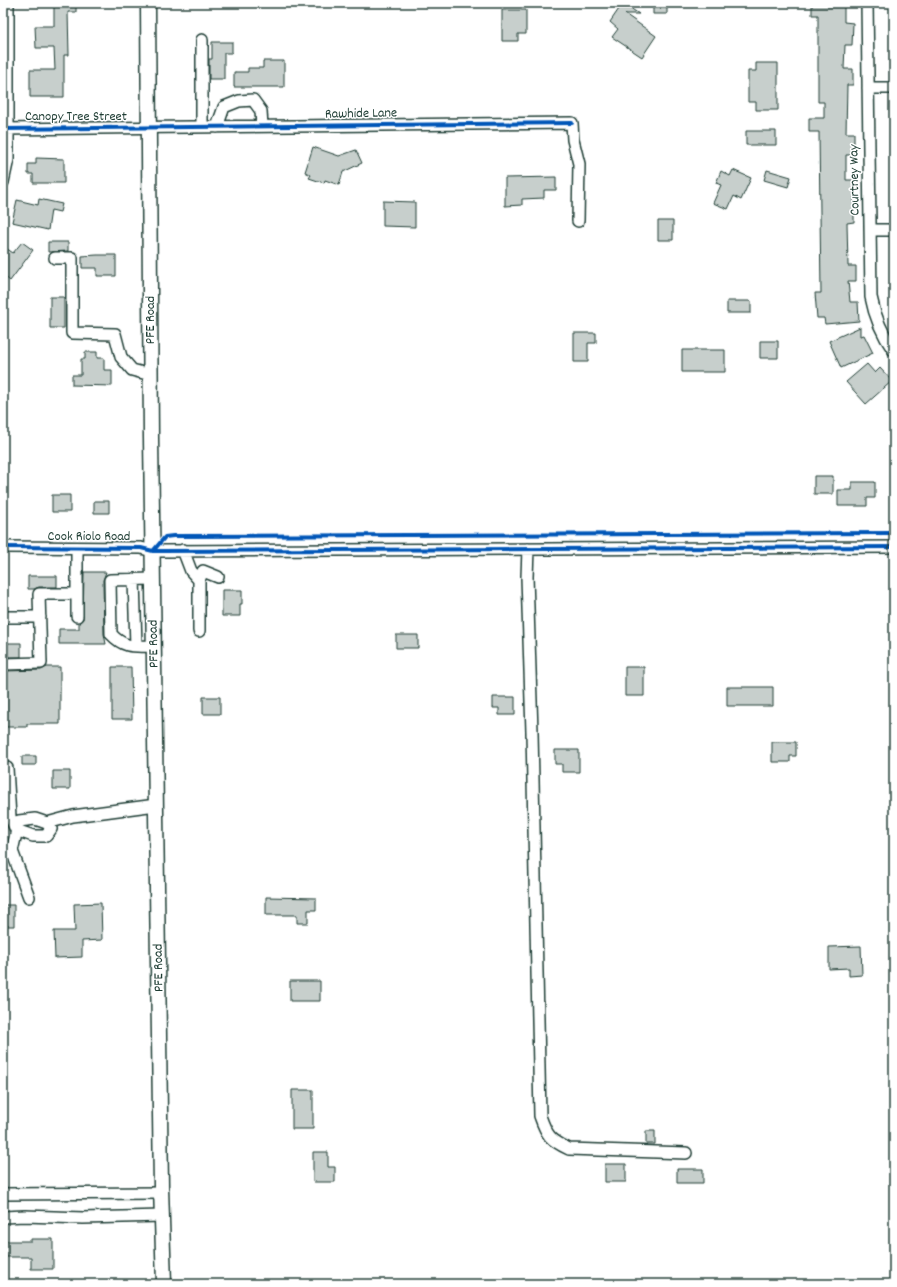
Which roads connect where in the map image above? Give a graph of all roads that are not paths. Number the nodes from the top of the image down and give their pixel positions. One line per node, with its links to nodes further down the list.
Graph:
1 (8, 3): 11 (street)
2 (148, 3): 8 (main road, PFE Road)
3 (867, 3): 5 (street, Courtney Way)
4 (202, 40): 9 (street)
5 (868, 88): 6 (street); 14 (street, Courtney Way)
6 (894, 88)
7 (262, 126): 10 (street, Rawhide Lane); 10 (street); 13 (street, Rawhide Lane)
8 (149, 127): 9 (street, Rawhide Lane); 11 (street, Canopy Tree Street); 18 (main road, PFE Road)
9 (202, 127): 10 (street, Rawhide Lane)
10 (217, 127)
11 (5, 128): 12 (street)
12 (3, 182)
13 (578, 221)
14 (870, 230): 15 (street); 17 (street, Courtney Way)
15 (894, 230)
16 (55, 258): 18 (street)
17 (894, 351)
18 (151, 375): 23 (main road, PFE Road)
19 (3, 547): 21 (street, Cook Riolo Road)
20 (894, 547): 22 (street, Cook Riolo Road)
21 (77, 548): 23 (street, Cook Riolo Road); 29 (street)
22 (528, 549): 24 (street, Cook Riolo Road); 42 (street)
23 (153, 550): 24 (street, Cook Riolo Road); 26 (main road, PFE Road)
24 (183, 550): 28 (street)
25 (218, 577): 28 (street)
26 (153, 579): 27 (street); 35 (main road, PFE Road)
27 (134, 580): 34 (street); 34 (street)
28 (199, 580): 33 (street)
29 (77, 594): 30 (street); 32 (street)
30 (77, 616)
31 (3, 617): 32 (street)
32 (40, 617): 36 (street)
33 (199, 631)
34 (136, 646): 35 (street)
35 (154, 646): 38 (main road, PFE Road)
36 (3, 664)
37 (7, 768): 40 (street)
38 (156, 805): 39 (street); 43 (main road, PFE Road)
39 (47, 823): 40 (street); 40 (street)
40 (16, 830): 41 (street)
41 (29, 897)
42 (686, 1153)
43 (162, 1193): 44 (street); 45 (main road, PFE Road)
44 (3, 1194)
45 (162, 1216): 46 (street); 47 (main road, PFE Road)
46 (3, 1217)
47 (164, 1284)

